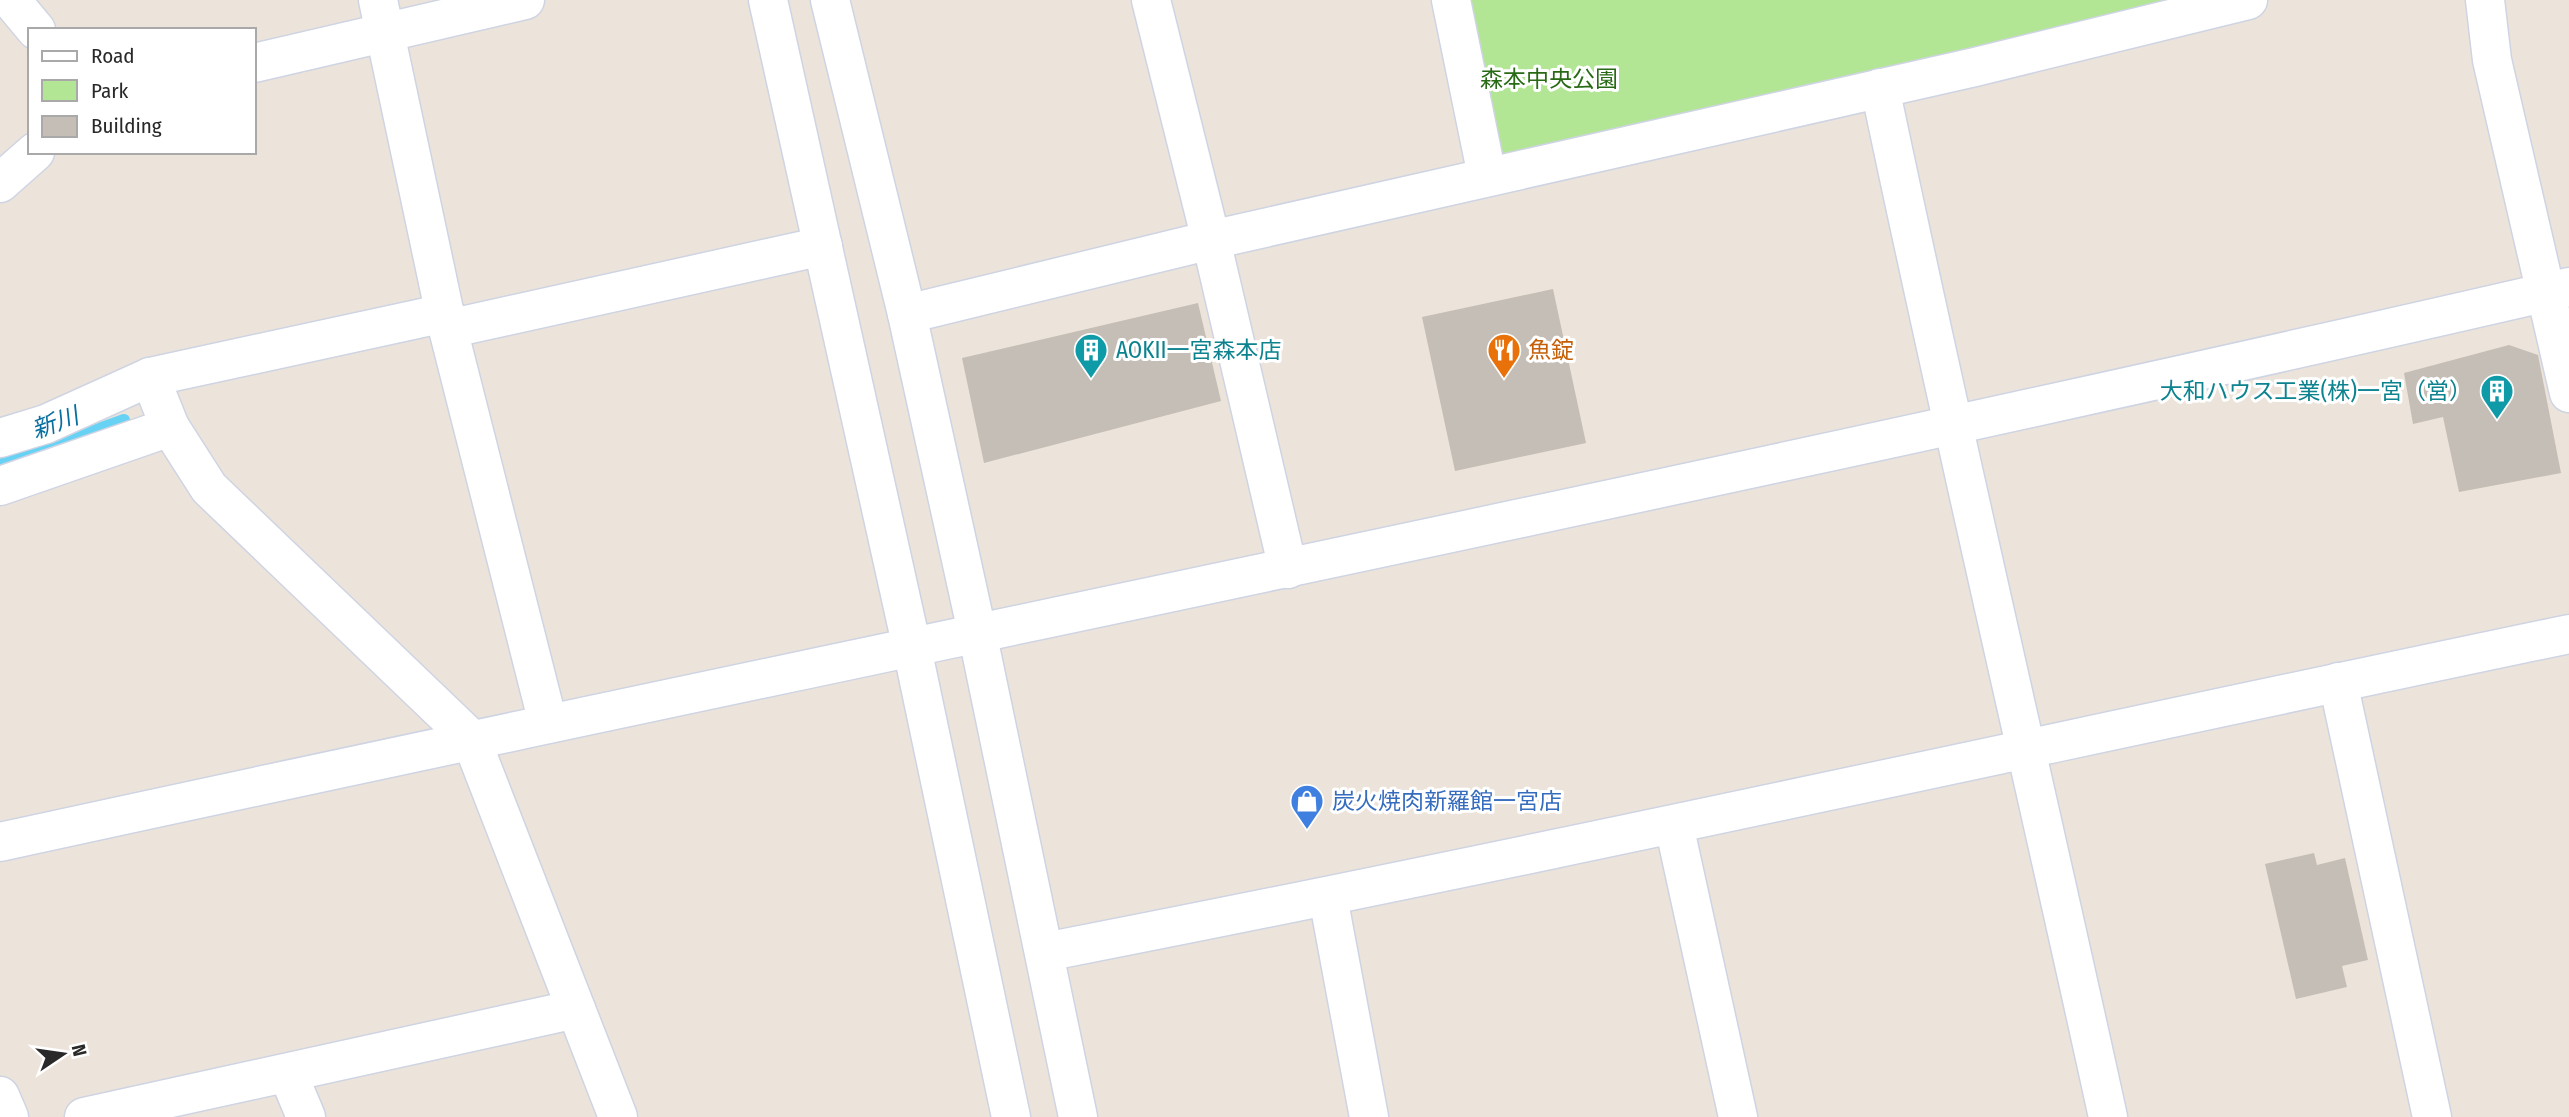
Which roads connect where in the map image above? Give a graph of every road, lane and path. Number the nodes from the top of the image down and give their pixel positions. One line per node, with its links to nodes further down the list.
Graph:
1 (11, 0): 10 (street)
2 (525, 0): 9 (street)
3 (768, 0): 17 (street)
4 (830, 0): 19 (street)
5 (1151, 0): 16 (street)
6 (1451, 0): 14 (street)
7 (2485, 0): 18 (street)
8 (2225, 3): 12 (street)
9 (381, 16): 11 (street); 20 (street)
10 (34, 28)
11 (256, 62)
12 (1880, 88): 14 (street); 23 (street)
13 (32, 154): 15 (street)
14 (1487, 176): 16 (street)
15 (0, 183)
16 (1211, 240): 19 (street); 27 (street)
17 (823, 246): 20 (street); 30 (street)
18 (2557, 290): 22 (street); 23 (street)
19 (907, 314): 28 (street)
20 (447, 321): 21 (street); 32 (street)
21 (150, 377): 24 (street); 25 (street)
22 (2569, 393)
23 (1952, 425): 27 (street); 34 (street)
24 (170, 427): 26 (street); 33 (street)
25 (0, 438)
26 (0, 486)
27 (1288, 569): 28 (street)
28 (977, 632): 30 (street); 38 (street)
29 (2569, 634): 31 (street)
30 (912, 648): 32 (street); 46 (street)
31 (2338, 682): 34 (street); 51 (street)
32 (548, 723): 33 (street)
33 (471, 739): 36 (street); 39 (street)
34 (2026, 748): 35 (street); 50 (street)
35 (1674, 825): 37 (street); 49 (street)
36 (0, 842)
37 (1328, 897): 38 (street); 48 (street)
38 (1045, 952): 47 (street)
39 (576, 1009): 40 (street); 45 (street)
40 (288, 1074): 43 (street); 44 (street)
41 (0, 1096): 42 (street)
42 (9, 1117)
43 (84, 1117)
44 (306, 1117)
45 (618, 1117)
46 (1011, 1117)
47 (1078, 1117)
48 (1369, 1117)
49 (1738, 1117)
50 (2108, 1117)
51 (2432, 1117)

